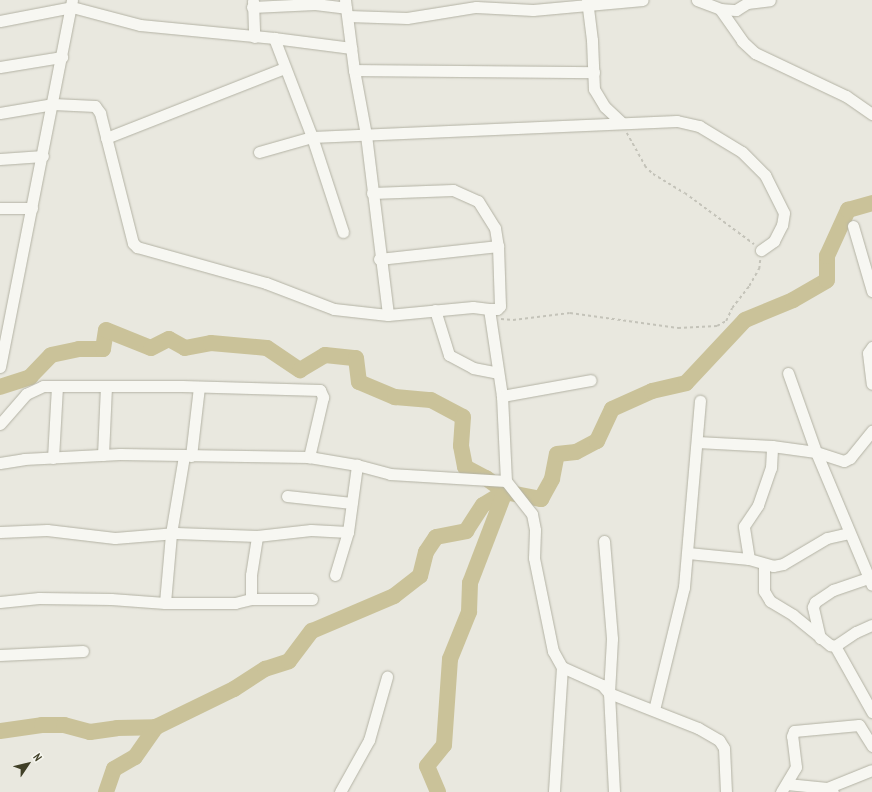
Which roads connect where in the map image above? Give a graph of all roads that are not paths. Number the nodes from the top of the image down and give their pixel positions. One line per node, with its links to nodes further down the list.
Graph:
1 (643, 0): 5 (street)
2 (697, 0): 9 (street)
3 (770, 0): 4 (street)
4 (747, 1): 9 (street)
5 (587, 3): 8 (street); 18 (street)
6 (72, 4): 10 (street); 11 (street); 14 (street)
7 (252, 4): 8 (street); 11 (street)
8 (346, 8): 13 (street)
9 (720, 9): 21 (street)
10 (0, 21)
11 (254, 37): 12 (street)
12 (274, 38): 13 (street); 16 (street)
13 (351, 48): 17 (street)
14 (62, 57): 15 (street); 19 (street)
15 (0, 67)
16 (285, 68): 24 (street); 25 (street)
17 (354, 70): 18 (street); 23 (street)
18 (594, 72): 22 (street)
19 (53, 104): 20 (street); 24 (street); 27 (street)
20 (0, 113)
21 (872, 114)
22 (622, 123): 23 (street); 35 (street)
23 (366, 135): 25 (street); 29 (street)
24 (106, 138): 40 (street)
25 (312, 138): 26 (street); 33 (street)
26 (259, 152)
27 (42, 156): 28 (street); 31 (street)
28 (0, 159)
29 (372, 193): 34 (street); 36 (street)
30 (0, 208): 31 (street)
31 (32, 208): 41 (street)
32 (853, 226): 37 (street)
33 (343, 232)
34 (498, 246): 36 (street); 39 (street)
35 (761, 250)
36 (379, 259): 40 (street)
37 (872, 291)
38 (435, 310): 39 (street); 40 (street); 44 (street)
39 (489, 313): 44 (street)
40 (388, 315)
41 (5, 321): 43 (street)
42 (872, 347): 47 (street)
43 (0, 367)
44 (498, 373): 51 (street)
45 (788, 373): 57 (street)
46 (591, 380): 51 (street)
47 (872, 384)
48 (57, 386): 49 (street); 53 (street); 61 (street)
49 (106, 386): 50 (street); 58 (street)
50 (199, 387): 59 (street); 60 (street)
51 (502, 396): 64 (street)
52 (700, 401): 55 (street)
53 (0, 424)
54 (872, 431): 57 (street)
55 (697, 442): 56 (street); 73 (street)
56 (772, 446): 57 (street); 74 (street)
57 (816, 452): 69 (street)
58 (103, 455): 59 (street); 61 (street)
59 (188, 456): 60 (street); 70 (street)
60 (309, 457): 63 (street)
61 (53, 458): 62 (street)
62 (0, 463)
63 (357, 465): 64 (street); 66 (street)
64 (506, 481): 87 (street)
65 (287, 496): 66 (street)
66 (352, 503): 68 (street)
67 (0, 532): 70 (street)
68 (348, 532): 71 (street); 76 (street)
69 (848, 533): 75 (street); 77 (street)
70 (171, 534): 71 (street); 81 (street)
71 (257, 536): 78 (street)
72 (604, 541): 89 (street)
73 (688, 553): 74 (street); 90 (street)
74 (749, 559): 75 (street)
75 (764, 565): 83 (street)
76 (335, 575)
77 (870, 581): 83 (street)
78 (251, 599): 79 (street); 81 (street)
79 (312, 599)
80 (0, 602): 81 (street)
81 (165, 603)
82 (872, 626): 84 (street)
83 (820, 638): 84 (street)
84 (835, 646): 91 (street)
85 (83, 651): 86 (street)
86 (0, 655)
87 (562, 667): 89 (street); 97 (street)
88 (387, 677): 96 (street)
89 (609, 693): 90 (street); 98 (street)
90 (654, 710): 99 (street)
91 (872, 712)
92 (872, 746): 94 (street)
93 (872, 770): 95 (street)
94 (784, 788): 95 (street)
95 (830, 790)
96 (340, 792)
97 (554, 792)
98 (614, 792)
99 (726, 792)

